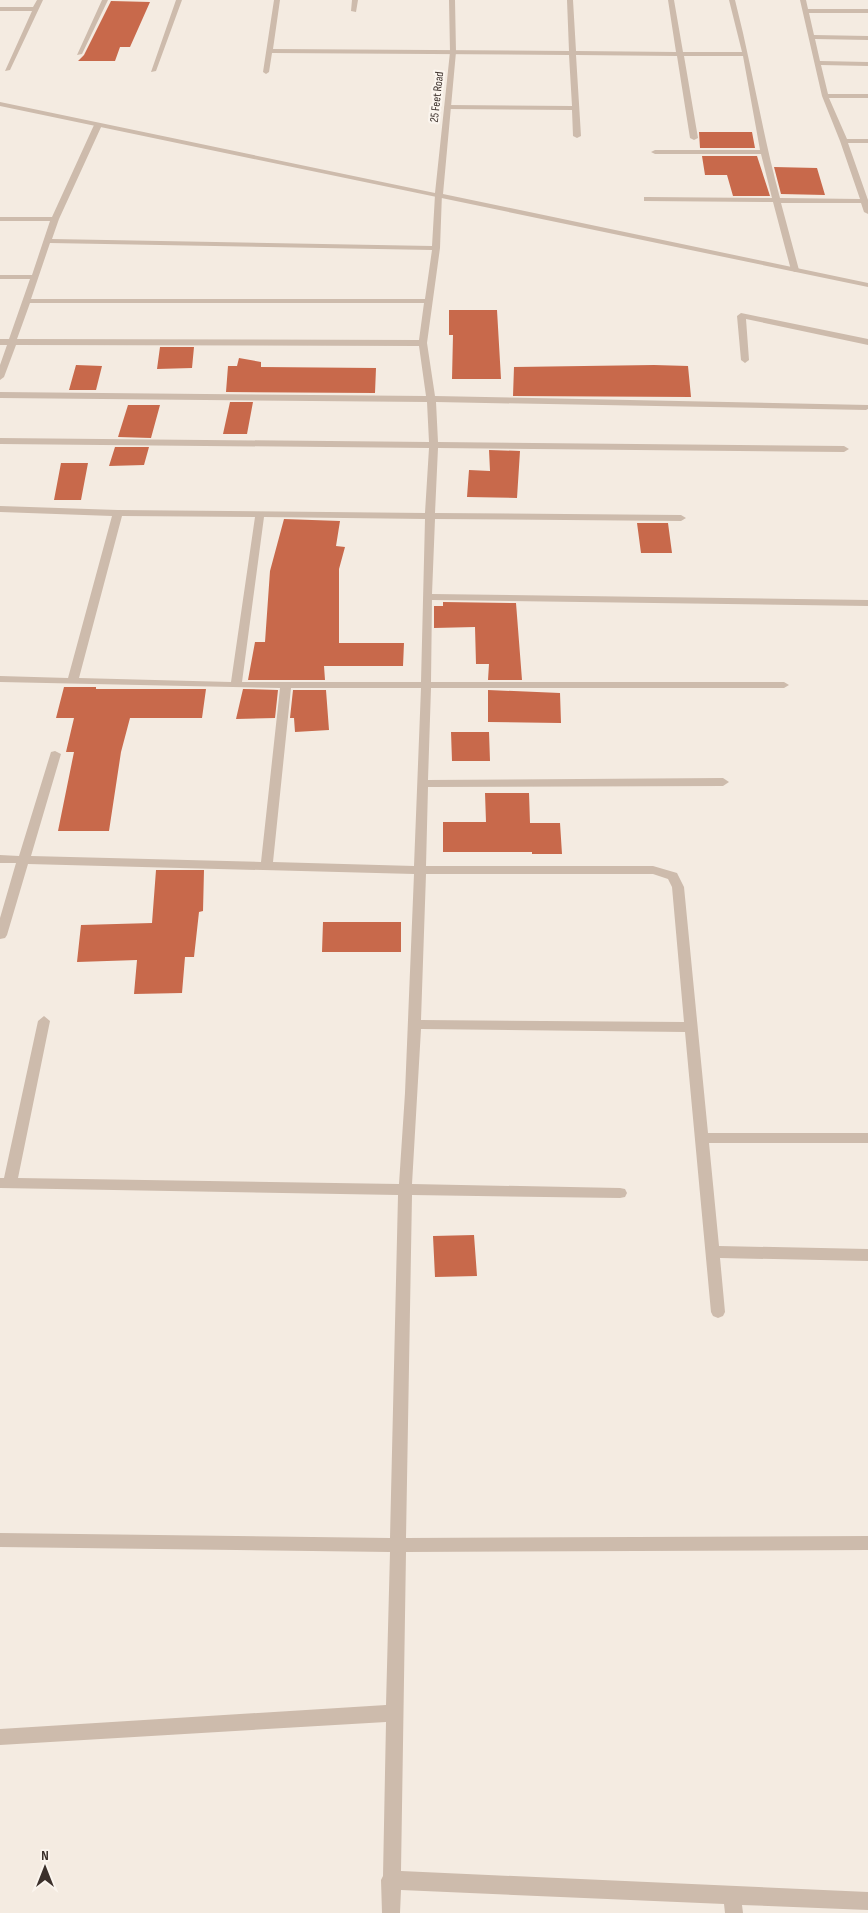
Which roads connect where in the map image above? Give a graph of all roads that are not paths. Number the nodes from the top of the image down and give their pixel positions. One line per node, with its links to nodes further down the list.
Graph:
1 (40, 0): 12 (street)
2 (105, 0): 22 (street)
3 (179, 0): 27 (street)
4 (277, 0): 18 (street)
5 (355, 0): 13 (street)
6 (452, 0): 19 (street, 25 Feet Road)
7 (570, 0): 20 (street)
8 (672, 0): 21 (street)
9 (732, 0): 23 (street)
10 (803, 0): 14 (street)
11 (0, 9): 12 (street)
12 (35, 9): 26 (street)
13 (354, 11)
14 (807, 11): 15 (street); 16 (street)
15 (868, 12)
16 (813, 37): 17 (street); 24 (street)
17 (868, 38)
18 (269, 51): 19 (street); 28 (street)
19 (453, 52): 20 (street); 32 (street, 25 Feet Road)
20 (574, 52): 21 (street); 33 (street)
21 (681, 53): 23 (street); 36 (street)
22 (79, 54)
23 (746, 54): 40 (street)
24 (819, 63): 25 (street); 29 (street)
25 (868, 64)
26 (7, 70)
27 (153, 71)
28 (266, 72)
29 (825, 96): 30 (street); 37 (street)
30 (868, 96)
31 (0, 104): 34 (street)
32 (448, 107): 33 (street); 43 (street, 25 Feet Road)
33 (576, 108): 35 (street)
34 (98, 125): 43 (street); 49 (street)
35 (577, 136)
36 (694, 138)
37 (844, 141): 38 (street); 41 (street)
38 (868, 141)
39 (655, 152): 40 (street)
40 (764, 152): 45 (street)
41 (858, 188): 42 (street); 46 (street)
42 (868, 188)
43 (439, 195): 51 (street, 25 Feet Road); 52 (street)
44 (647, 199): 45 (street)
45 (776, 200): 46 (street); 52 (street)
46 (864, 201): 47 (street)
47 (868, 212)
48 (0, 219): 49 (street)
49 (55, 219): 50 (street)
50 (47, 241): 51 (street); 54 (street)
51 (436, 248): 57 (street, 25 Feet Road)
52 (795, 270): 55 (street)
53 (0, 277): 54 (street)
54 (34, 277): 56 (street)
55 (868, 285)
56 (26, 301): 57 (street); 59 (street)
57 (428, 301): 60 (street, 25 Feet Road)
58 (0, 342): 59 (street)
59 (14, 342): 60 (street); 63 (street)
60 (423, 342): 65 (street, 25 Feet Road)
61 (868, 342): 62 (street)
62 (745, 360)
63 (0, 377)
64 (0, 395): 65 (street)
65 (431, 399): 66 (street); 68 (street, 25 Feet Road)
66 (866, 407)
67 (0, 441): 68 (street)
68 (434, 445): 69 (street); 73 (street, 25 Feet Road)
69 (844, 449)
70 (0, 509): 71 (street)
71 (118, 513): 72 (street); 78 (street)
72 (260, 514): 73 (street); 79 (street)
73 (429, 516): 74 (street); 75 (street, 25 Feet Road)
74 (681, 518)
75 (429, 597): 76 (street); 82 (street, 25 Feet Road)
76 (868, 603)
77 (0, 679): 78 (street)
78 (73, 680): 79 (street)
79 (236, 685): 80 (street)
80 (286, 685): 82 (street); 88 (street)
81 (784, 685): 82 (street)
82 (426, 686): 85 (street, 25 Feet Road)
83 (55, 754): 87 (street)
84 (723, 782): 85 (street)
85 (422, 784): 89 (street, 25 Feet Road)
86 (0, 859): 87 (street)
87 (22, 860): 88 (street); 90 (street)
88 (267, 866): 89 (street)
89 (418, 870): 92 (street, 25 Feet Road); 93 (street)
90 (1, 936)
91 (44, 1021): 96 (street)
92 (414, 1024): 93 (street); 97 (street, 25 Feet Road)
93 (692, 1028): 94 (street)
94 (702, 1138): 95 (street); 99 (street)
95 (868, 1138)
96 (5, 1183): 97 (street)
97 (405, 1191): 98 (street); 104 (street, 25 Feet Road)
98 (620, 1193)
99 (712, 1252): 100 (street); 101 (street)
100 (868, 1255)
101 (718, 1312)
102 (0, 1540): 104 (street)
103 (868, 1544): 104 (street)
104 (397, 1545): 105 (street, 25 Feet Road)
105 (395, 1713): 106 (street); 107 (street, 25 Feet Road)
106 (0, 1737)
107 (390, 1880): 109 (street); 110 (street, 25 Feet Road)
108 (868, 1901): 109 (street)
109 (733, 1904)
110 (390, 1913)

